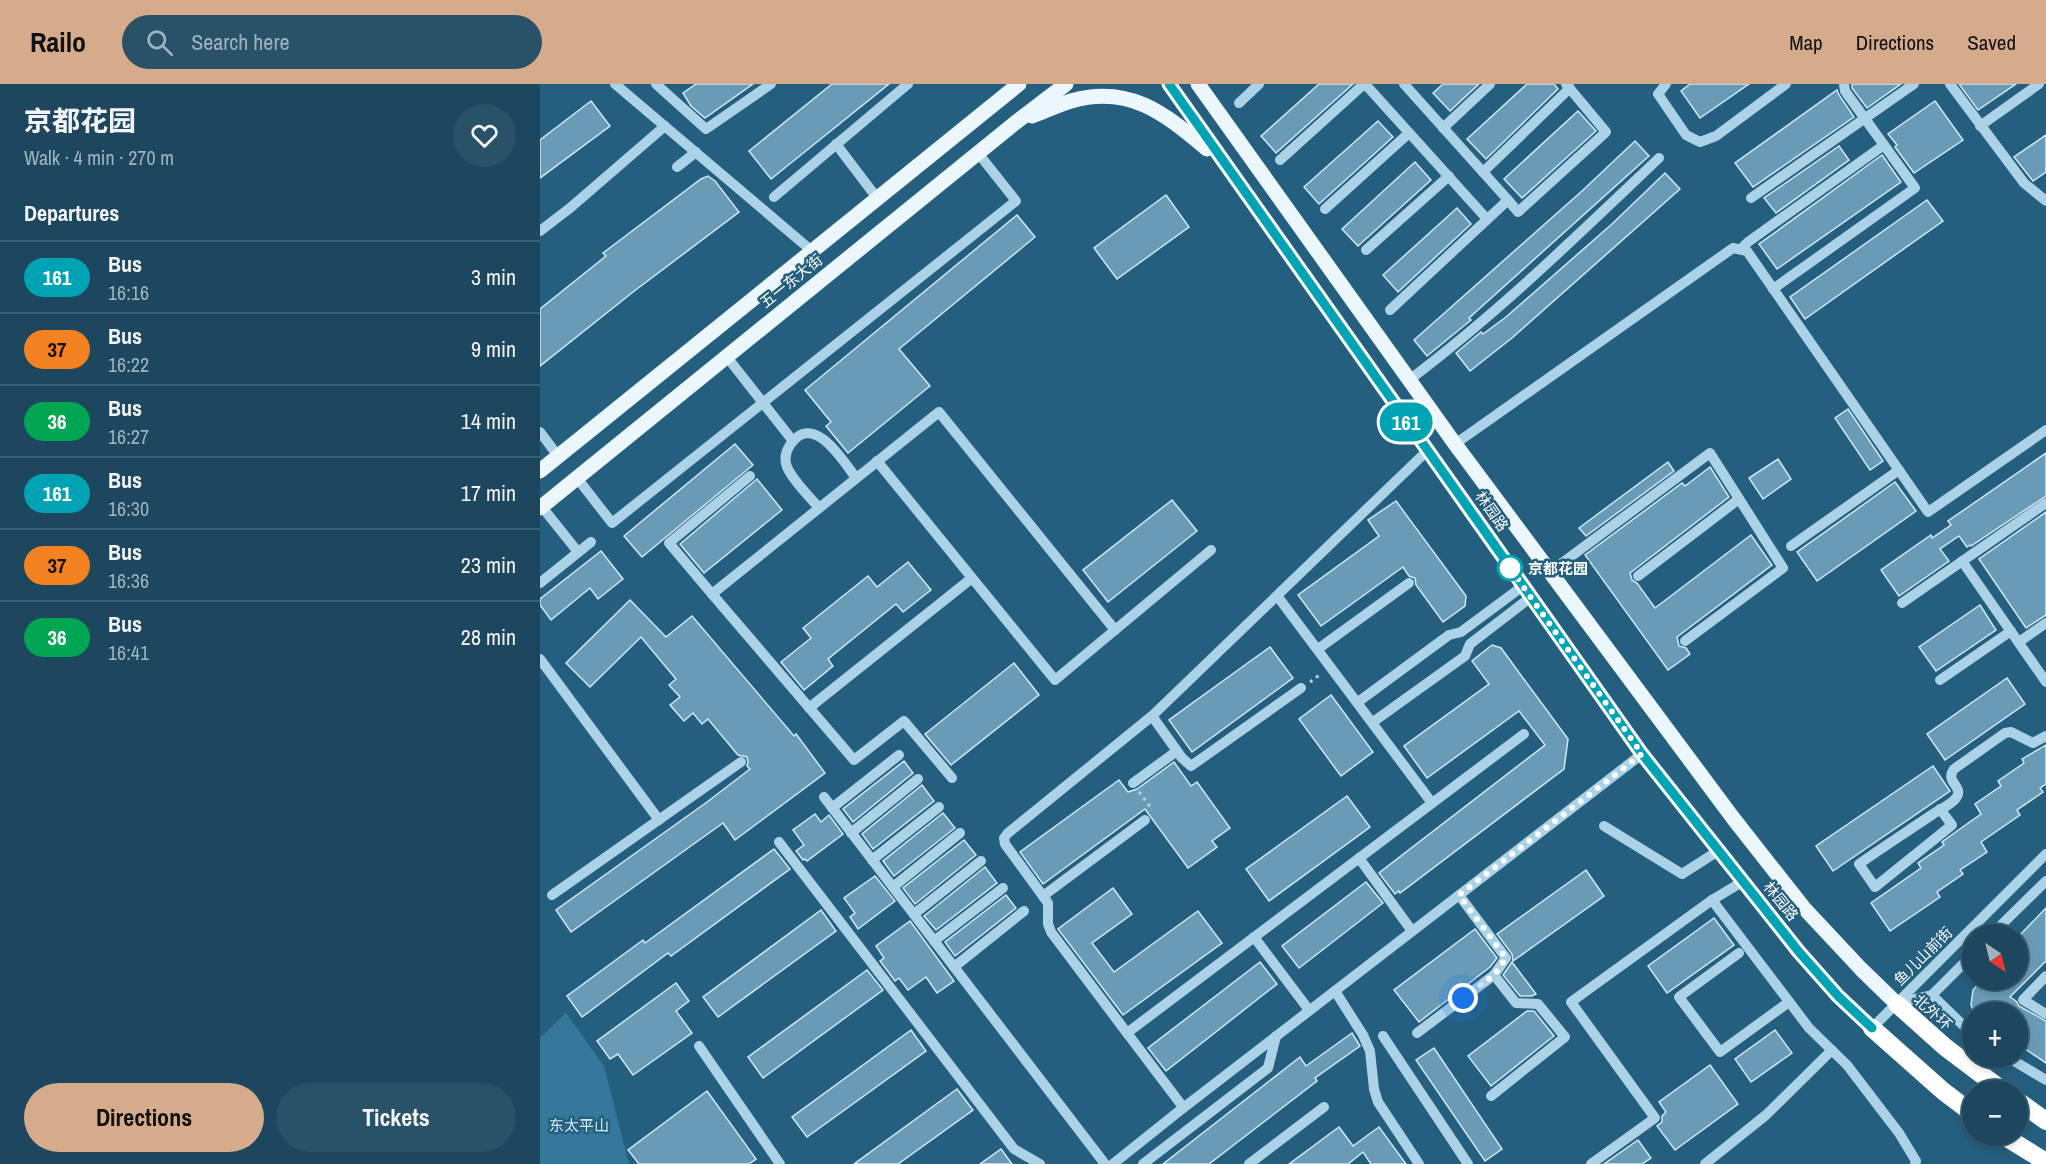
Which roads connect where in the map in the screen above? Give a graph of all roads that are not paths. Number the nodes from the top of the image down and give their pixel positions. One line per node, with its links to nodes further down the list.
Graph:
1 (615, 84): 23 (street)
2 (656, 84): 3 (street)
3 (771, 84)
4 (908, 84): 27 (street)
5 (1019, 84): 39 (main road, 五一东大街)
6 (1066, 84): 22 (main road, 五一东大街)
7 (1169, 84): 33 (main road, 林园路)
8 (1198, 84): 51 (main road, 林园路)
9 (1259, 84): 20 (street)
10 (1364, 84): 26 (street); 32 (street)
11 (1404, 84): 25 (street)
12 (1490, 84): 25 (street)
13 (1666, 84): 14 (street)
14 (1786, 84)
15 (1844, 84): 21 (street)
16 (1914, 84): 21 (street)
17 (1950, 84): 24 (street)
18 (2039, 84): 24 (street)
19 (1568, 86): 35 (street); 41 (street)
20 (1239, 102)
21 (1865, 118): 28 (street); 40 (street)
22 (1015, 123): 30 (main road, 五一东大街); 33 (main road)
23 (665, 126): 29 (street); 44 (street)
24 (1980, 126): 37 (street)
25 (1443, 128): 35 (street)
26 (1409, 133): 36 (street); 42 (street)
27 (836, 144): 38 (street); 39 (street)
28 (1884, 145): 45 (street); 48 (street)
29 (696, 152): 34 (street); 47 (street)
30 (978, 153): 50 (main road, 五一东大街); 52 (street)
31 (1659, 158): 51 (street)
32 (1280, 160)
33 (1224, 164): 57 (main road, 林园路)
34 (677, 167)
35 (1482, 172): 41 (street)
36 (1449, 176): 43 (street); 46 (street)
37 (2043, 194)
38 (774, 197)
39 (877, 198): 47 (main road, 五一东大街)
40 (1751, 198)
41 (1508, 200): 43 (street)
42 (1326, 209)
43 (1487, 219): 49 (street)
44 (540, 231)
45 (1741, 249): 48 (street); 56 (street)
46 (1366, 250)
47 (812, 251): 58 (main road, 五一东大街)
48 (1773, 289): 60 (street)
49 (1390, 310)
50 (727, 357): 52 (street); 63 (main road, 五一东大街)
51 (1409, 380): 56 (main road, 林园路)
52 (764, 402): 55 (street); 63 (street)
53 (2046, 430): 60 (street)
54 (540, 432): 58 (street)
55 (793, 441): 64 (street); 68 (street)
56 (1455, 444): 74 (main road, 林园路)
57 (1427, 451): 79 (main road, 林园路); 81 (street)
58 (558, 456): 61 (main road, 五一东大街)
59 (877, 461): 64 (street); 76 (street); 84 (street)
60 (1899, 470): 70 (street)
61 (540, 471)
62 (750, 476): 80 (street)
63 (577, 478): 67 (main road, 五一东大街)
64 (856, 478): 68 (street)
65 (1739, 499): 74 (street); 75 (street); 86 (street)
66 (2046, 503): 73 (street)
67 (541, 507): 72 (street)
68 (819, 508): 80 (street)
69 (591, 542): 72 (street)
70 (1791, 546)
71 (1211, 550): 84 (street)
72 (578, 552): 77 (street)
73 (1962, 561): 82 (street); 85 (street)
74 (1550, 572): 144 (main road, 林园路)
75 (1638, 576)
76 (972, 578): 84 (street); 94 (street)
77 (540, 583)
78 (1409, 583): 88 (street)
79 (1527, 592): 93 (street); 96 (street); 100 (main road, 林园路)
80 (712, 594): 94 (street)
81 (1278, 597): 88 (street); 95 (street)
82 (1902, 603)
83 (2046, 623): 87 (street)
84 (1115, 630)
85 (2011, 631): 87 (street); 90 (street)
86 (1685, 641)
87 (2019, 642): 91 (street)
88 (1318, 649): 93 (street)
89 (540, 658): 111 (street)
90 (1940, 680)
91 (2046, 682)
92 (1301, 688): 99 (street)
93 (1358, 702): 96 (street)
94 (809, 708): 103 (street)
95 (1152, 716): 99 (street); 128 (street)
96 (1373, 722): 107 (street)
97 (1524, 734): 107 (street)
98 (2046, 736): 110 (street)
99 (1177, 751): 105 (street)
100 (1642, 754): 117 (main road, 林园路); 127 (street)
101 (899, 755): 109 (street)
102 (741, 762): 111 (street)
103 (952, 778)
104 (918, 779): 114 (street)
105 (1133, 783)
106 (824, 797): 109 (street)
107 (1432, 803): 119 (street)
108 (939, 807): 120 (street)
109 (832, 808): 114 (street)
110 (1940, 809): 110 (street)
111 (658, 820): 126 (street)
112 (1145, 820): 128 (street)
113 (1604, 826): 117 (street)
114 (851, 833): 120 (street)
115 (960, 833): 124 (street)
116 (779, 842): 167 (street)
117 (1718, 851): 123 (main road, 林园路)
118 (2046, 854): 144 (street, 鱼儿山前街)
119 (1359, 858): 133 (street); 134 (street)
120 (873, 860): 124 (street)
121 (981, 861): 131 (street)
122 (2046, 881): 132 (street)
123 (1742, 882): 129 (street); 148 (main road, 林园路)
124 (892, 887): 131 (street)
125 (1003, 888): 135 (street)
126 (552, 895)
127 (1459, 895): 133 (street); 139 (street)
128 (1043, 896): 149 (street)
129 (1712, 900): 143 (street); 174 (street)
130 (1024, 911): 138 (street)
131 (914, 914): 135 (street)
132 (2002, 924)
133 (1413, 931): 141 (street)
134 (1254, 937): 145 (street); 149 (street)
135 (934, 941): 138 (street)
136 (1739, 953): 143 (street)
137 (1962, 965): 142 (street)
138 (954, 967): 168 (street)
139 (1494, 975): 150 (street); 158 (street)
140 (2046, 976): 146 (street)
141 (1335, 991): 145 (street); 172 (street)
142 (1932, 995): 144 (street); 147 (street)
143 (1789, 1002): 154 (street)
144 (1897, 1004): 148 (street, 鱼儿山前街); 156 (highway, 北外环)
145 (1309, 1010): 151 (street)
146 (2046, 1014)
147 (1962, 1024)
148 (1872, 1028): 159 (highway)
149 (1127, 1033): 160 (street)
150 (1417, 1033)
151 (1276, 1036): 160 (street); 170 (street)
152 (1383, 1036): 173 (street)
153 (699, 1046): 165 (street)
154 (1832, 1050): 175 (street); 176 (street)
155 (2026, 1068): 157 (street)
156 (1989, 1080)
157 (2046, 1080)
158 (1491, 1096)
159 (1962, 1105)
160 (1183, 1107): 169 (street)
161 (1324, 1107): 171 (street)
162 (2028, 1108): 163 (highway)
163 (2046, 1121)
164 (2020, 1146): 166 (highway)
165 (774, 1162)
166 (2046, 1162)
167 (1040, 1164)
168 (1105, 1164)
169 (1113, 1164)
170 (1143, 1164)
171 (1249, 1164)
172 (1419, 1164)
173 (1468, 1164)
174 (1591, 1164)
175 (1705, 1164)
176 (1915, 1164)

